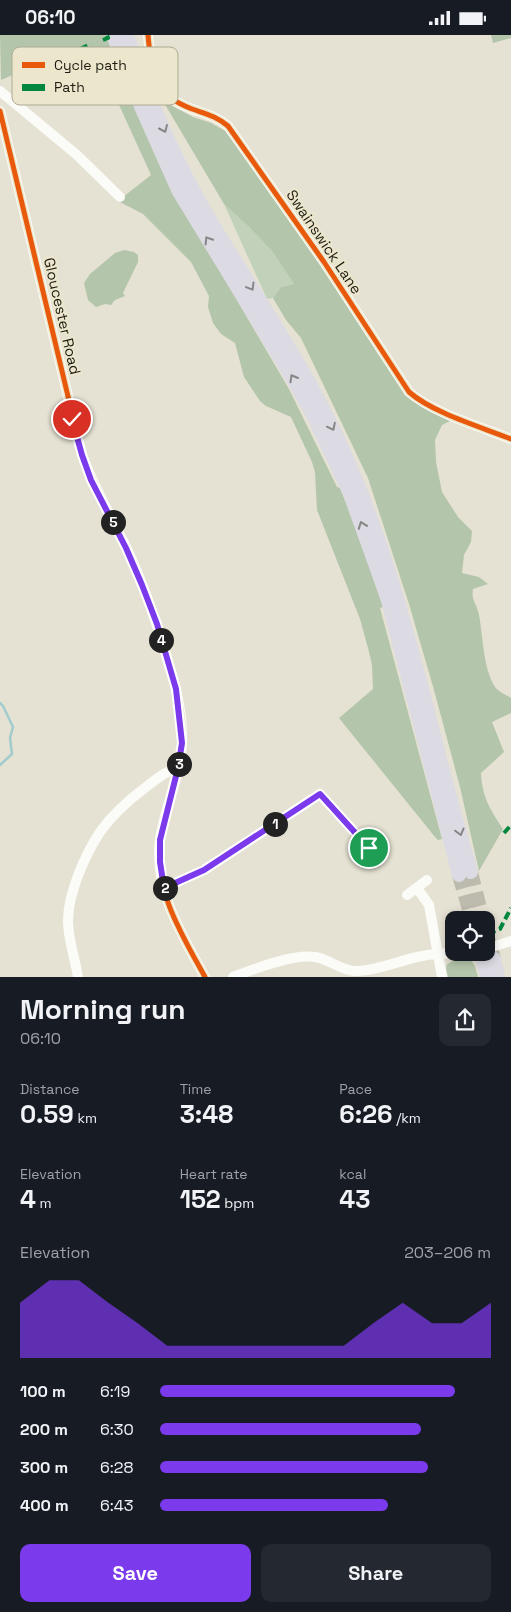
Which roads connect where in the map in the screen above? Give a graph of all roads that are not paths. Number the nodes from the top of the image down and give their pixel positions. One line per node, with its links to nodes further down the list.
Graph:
1 (113, 35): 3 (highway, one-way to 1)
2 (127, 35): 4 (highway, one-way to 4)
3 (118, 47)
4 (132, 47)
5 (0, 91): 6 (street)
6 (12, 101)
7 (178, 103): 13 (street, Swainswick Lane)
8 (17, 105): 12 (street)
9 (140, 105): 10 (highway, one-way to 9)
10 (154, 105)
11 (0, 111): 14 (street, Gloucester Road)
12 (120, 197)
13 (511, 439)
14 (178, 768): 17 (street, Gloucester Road); 26 (street)
15 (369, 848): 17 (street)
16 (428, 880): 18 (street)
17 (164, 888): 27 (street, Gloucester Road)
18 (417, 888): 19 (street); 22 (street)
19 (407, 895)
20 (511, 941): 21 (street)
21 (495, 951)
22 (439, 954): 23 (street); 28 (street); 29 (street)
23 (445, 954)
24 (488, 961): 30 (highway)
25 (490, 961): 31 (highway)
26 (78, 977)
27 (205, 977)
28 (233, 977)
29 (442, 977)
30 (487, 977)
31 (498, 977)

